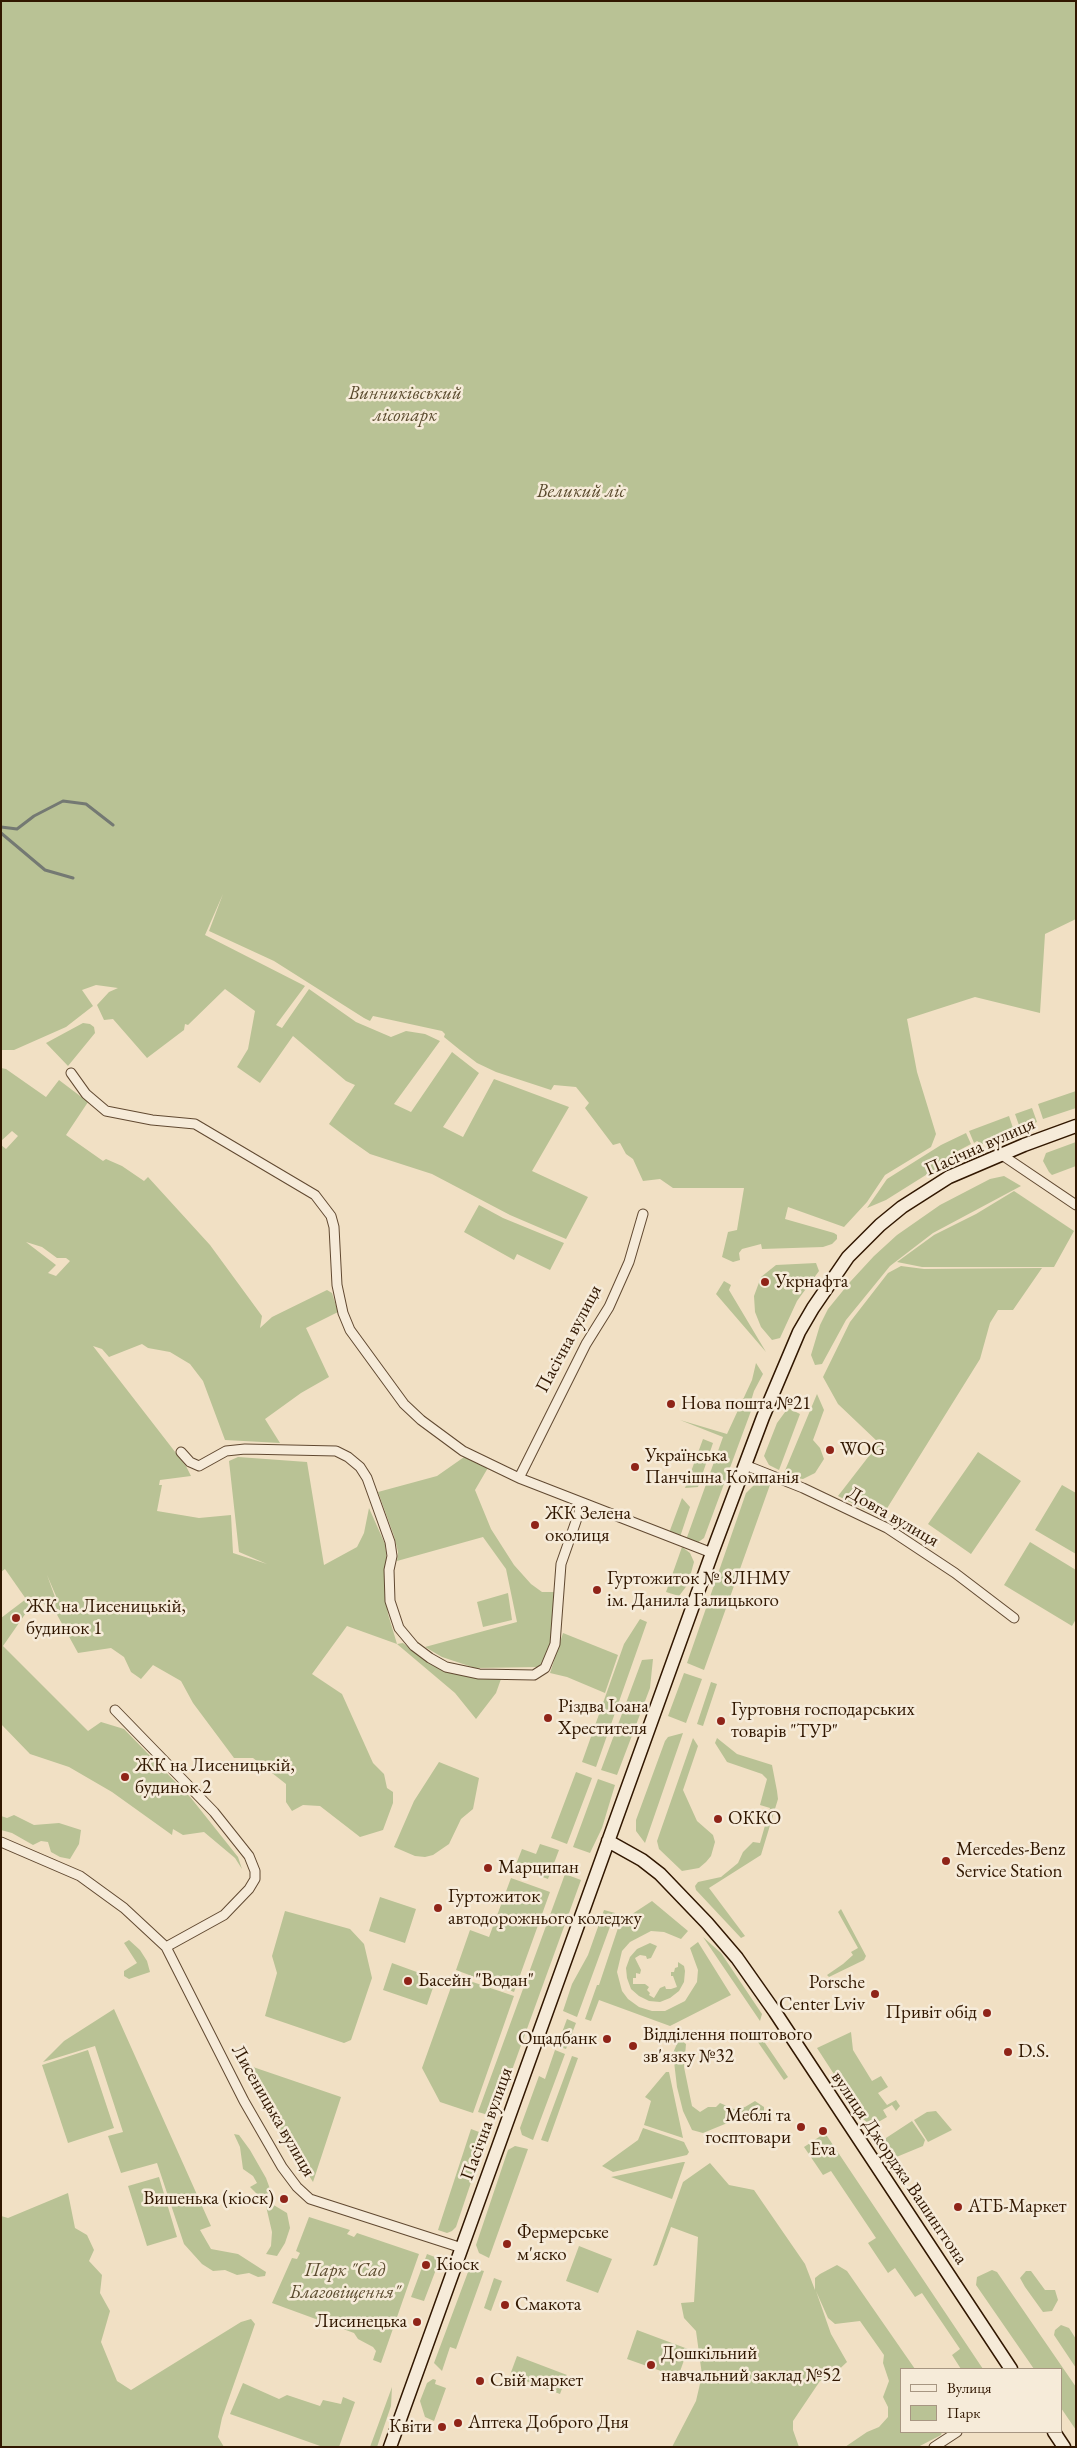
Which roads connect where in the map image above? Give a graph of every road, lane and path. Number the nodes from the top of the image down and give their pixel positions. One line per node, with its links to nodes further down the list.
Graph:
1 (71, 1073): 8 (street)
2 (1076, 1126): 3 (main road, Пасічна вулиця)
3 (1002, 1155): 4 (street); 7 (main road, Пасічна вулиця)
4 (1076, 1205)
5 (643, 1214): 8 (street, Пасічна вулиця)
6 (181, 1452): 9 (street)
7 (745, 1465): 10 (main road, Пасічна вулиця); 11 (street, Довга вулиця)
8 (519, 1478): 9 (street)
9 (582, 1504): 10 (street)
10 (712, 1554): 13 (main road, Пасічна вулиця)
11 (1014, 1618)
12 (115, 1710): 15 (street)
13 (608, 1841): 16 (main road, Пасічна вулиця); 17 (main road, вулиця Джорджа Вашингтона)
14 (1, 1842): 15 (street, Лисеницька вулиця)
15 (166, 1947): 16 (street, Лисеницька вулиця)
16 (462, 2248): 20 (main road, Пасічна вулиця)
17 (1010, 2368)
18 (955, 2433): 21 (street)
19 (1055, 2433): 22 (main road)
20 (390, 2447)
21 (934, 2447)
22 (1064, 2447)

